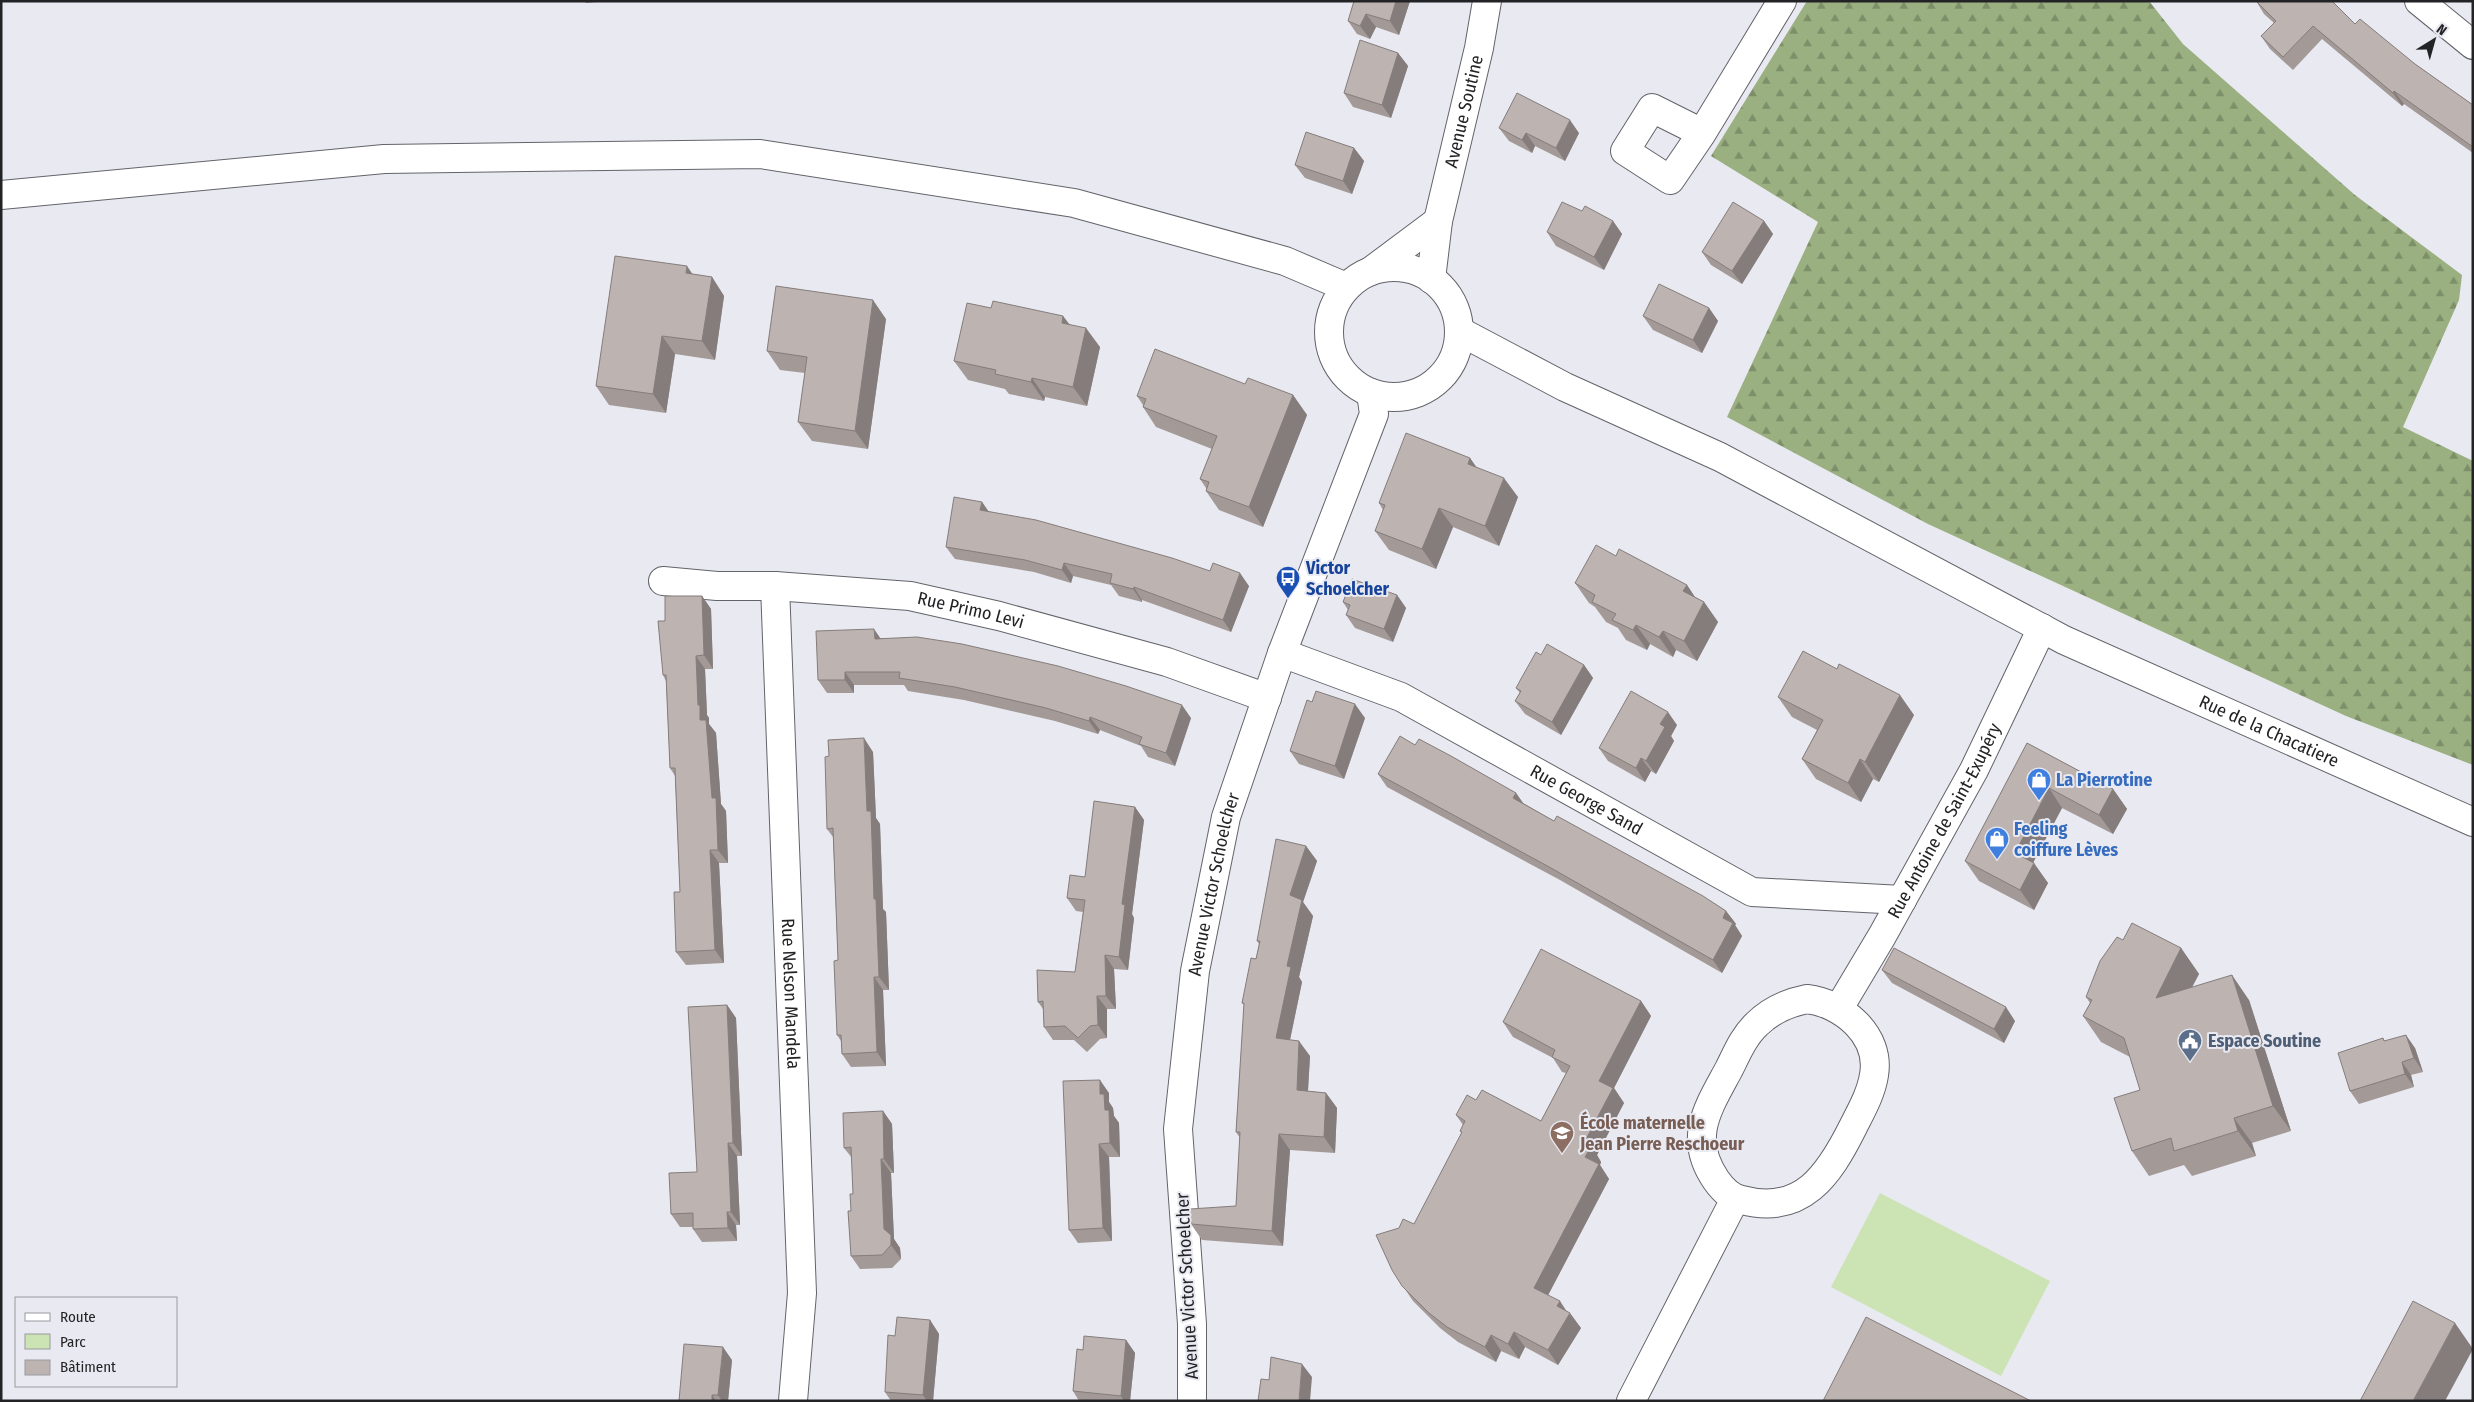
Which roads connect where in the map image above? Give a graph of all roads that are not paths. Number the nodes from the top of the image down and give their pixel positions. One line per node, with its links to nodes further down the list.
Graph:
1 (1487, 1): 7 (street, Avenue Soutine)
2 (1782, 1): 5 (street)
3 (2419, 1): 4 (street)
4 (2473, 45)
5 (1702, 133)
6 (1, 195): 10 (street)
7 (1438, 221): 8 (street); 9 (street, Avenue Soutine)
8 (1371, 271): 9 (street); 10 (street)
9 (1431, 279): 11 (street)
10 (1346, 288): 12 (street)
11 (1459, 331): 12 (street); 15 (street, Rue de la Chacatiere)
12 (1371, 393): 16 (street, Avenue Victor Schoelcher)
13 (663, 581): 14 (street, Rue Primo Levi)
14 (775, 586): 17 (street, Rue Primo Levi); 22 (street, Rue Nelson Mandela)
15 (2053, 634): 18 (street, Rue de la Chacatiere); 19 (street, Rue Antoine de Saint-Exupéry)
16 (1282, 653): 17 (street, Avenue Victor Schoelcher); 19 (street, Rue George Sand)
17 (1267, 698): 23 (street, Avenue Victor Schoelcher)
18 (2473, 822)
19 (1902, 900): 20 (street, Rue Antoine de Saint-Exupéry)
20 (1838, 1008): 21 (street); 21 (street)
21 (1735, 1199): 24 (street)
22 (793, 1401)
23 (1192, 1401)
24 (1631, 1401)

